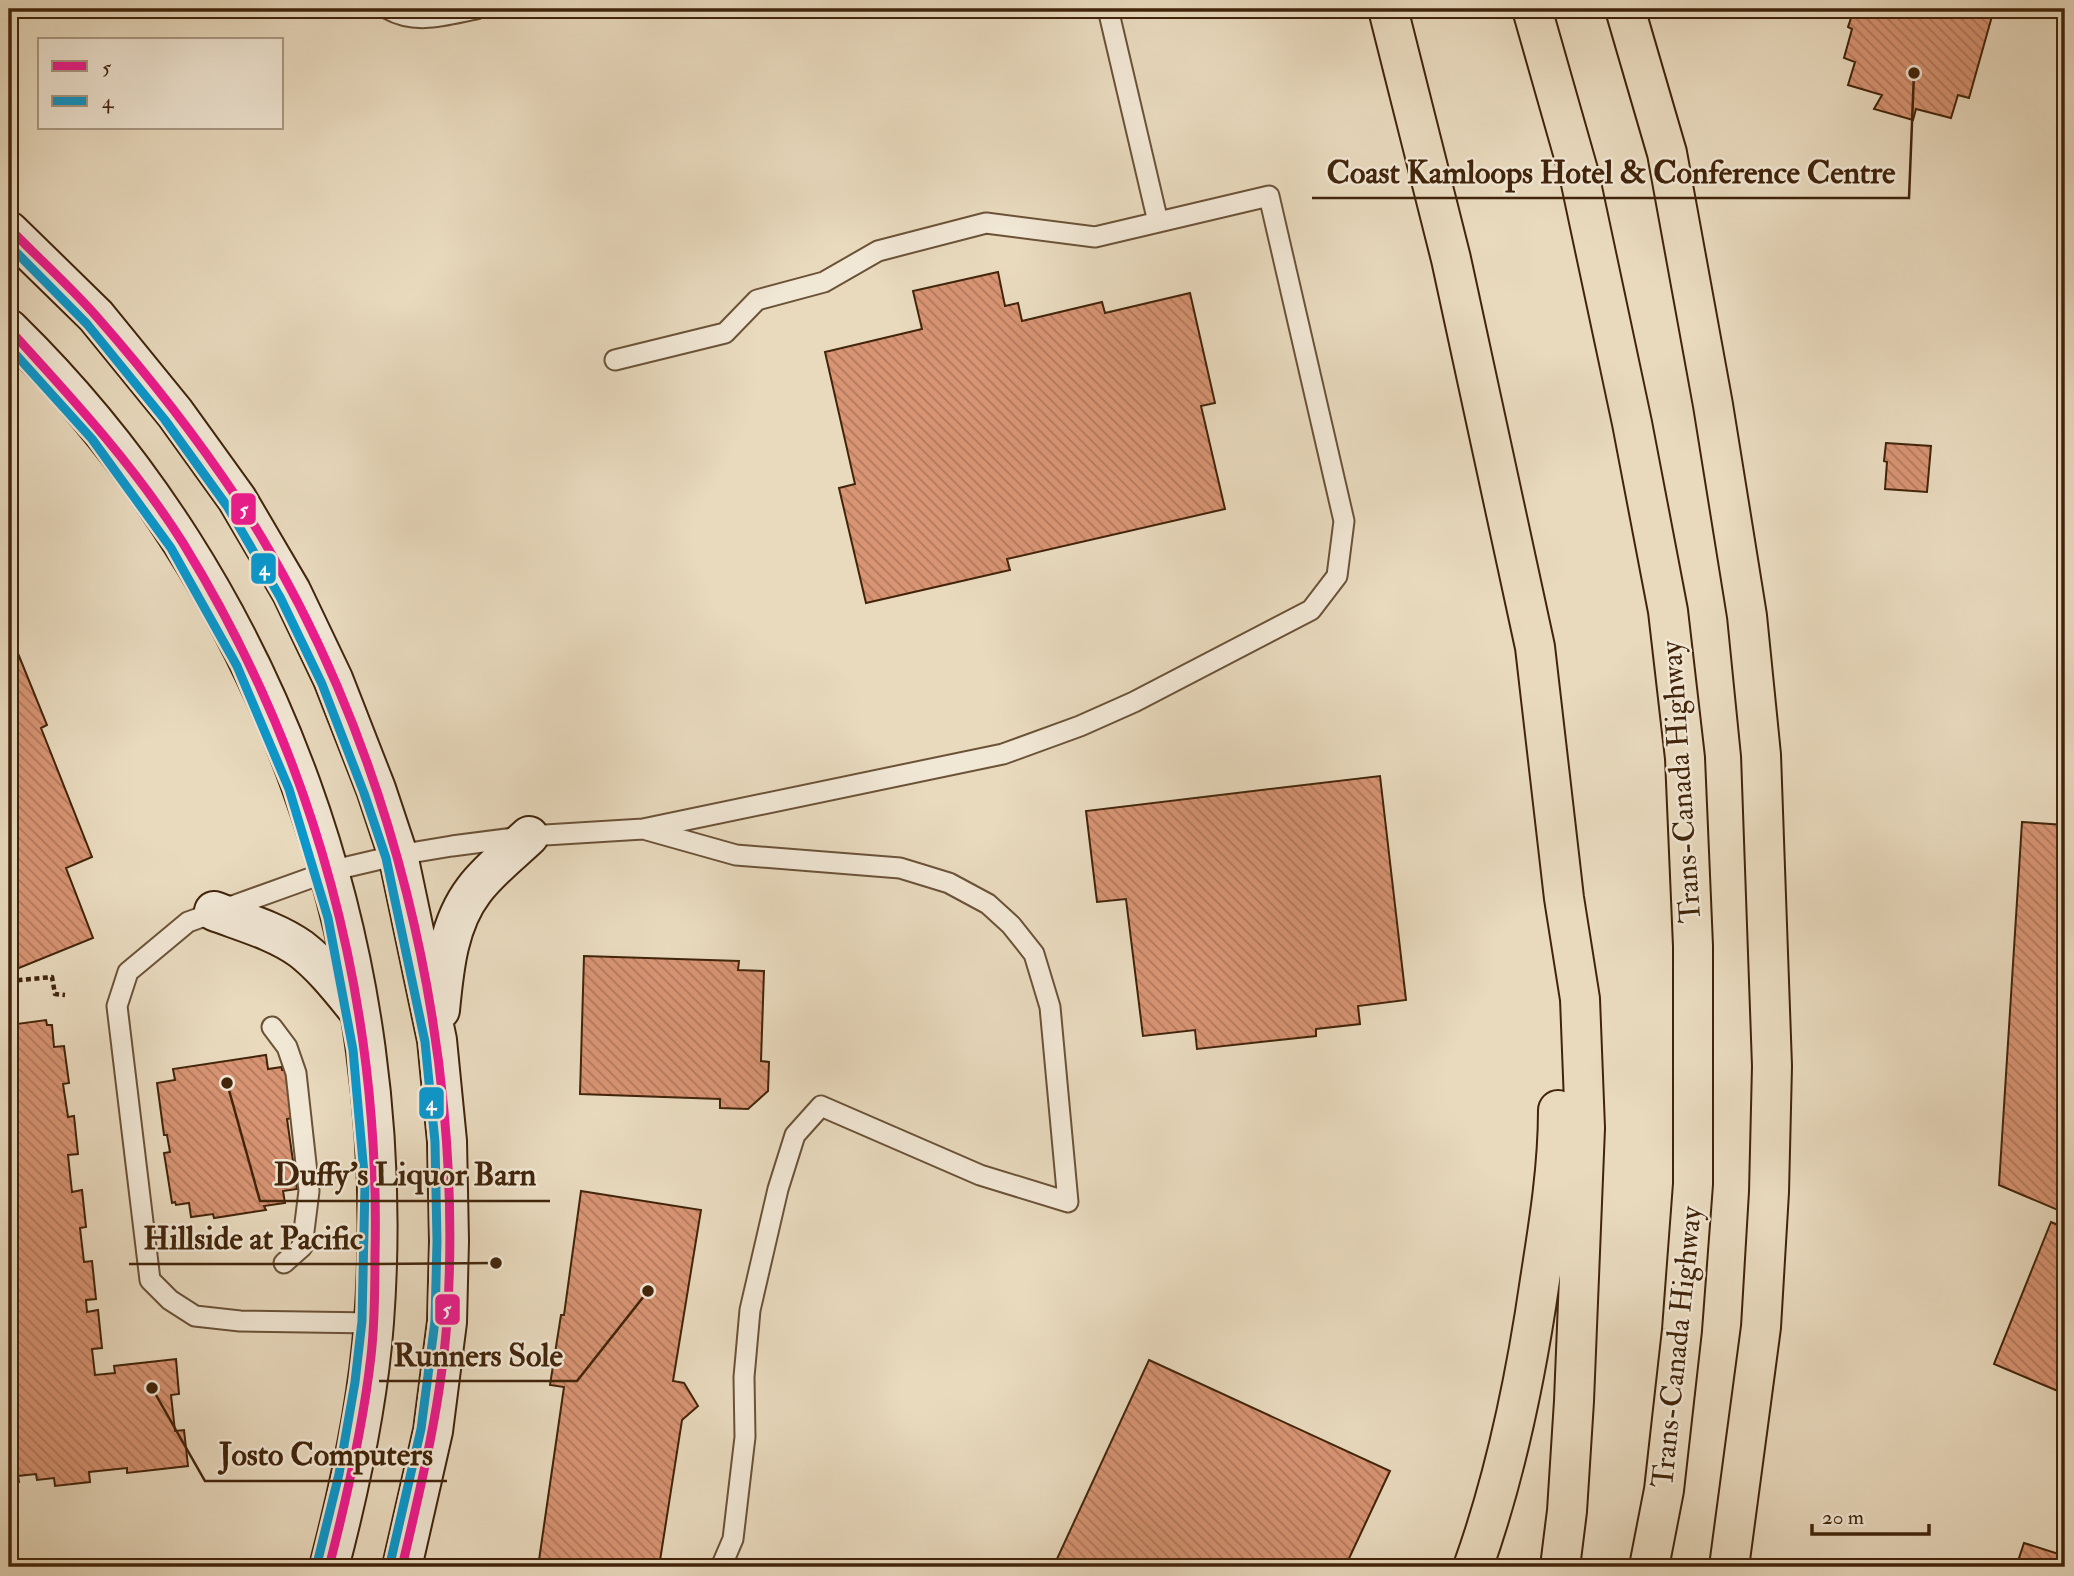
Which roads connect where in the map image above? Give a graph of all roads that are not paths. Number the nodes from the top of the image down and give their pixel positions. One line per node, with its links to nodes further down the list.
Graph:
1 (388, 9): 2 (lane)
2 (476, 9)
3 (1108, 9): 8 (lane)
4 (1388, 9): 10 (highway)
5 (1414, 9): 10 (highway)
6 (1532, 9): 29 (highway, Trans-Canada Highway)
7 (1625, 9): 30 (highway)
8 (1158, 222): 12 (lane); 13 (lane)
9 (10, 231): 15 (main road)
10 (1451, 259): 17 (highway)
11 (9, 328): 16 (main road)
12 (615, 360)
13 (643, 829): 14 (lane); 26 (lane)
14 (528, 836): 15 (lane); 21 (main road)
15 (398, 855): 16 (lane); 21 (main road)
16 (330, 871): 18 (lane); 19 (main road)
17 (1564, 898): 27 (highway); 28 (highway)
18 (214, 911): 19 (main road); 23 (lane)
19 (362, 1014): 23 (main road)
20 (272, 1027): 22 (lane)
21 (437, 1040): 25 (main road)
22 (284, 1263)
23 (374, 1322): 24 (main road)
24 (329, 1567)
25 (402, 1567)
26 (720, 1567)
27 (1473, 1567)
28 (1560, 1567)
29 (1649, 1567)
30 (1729, 1567)

